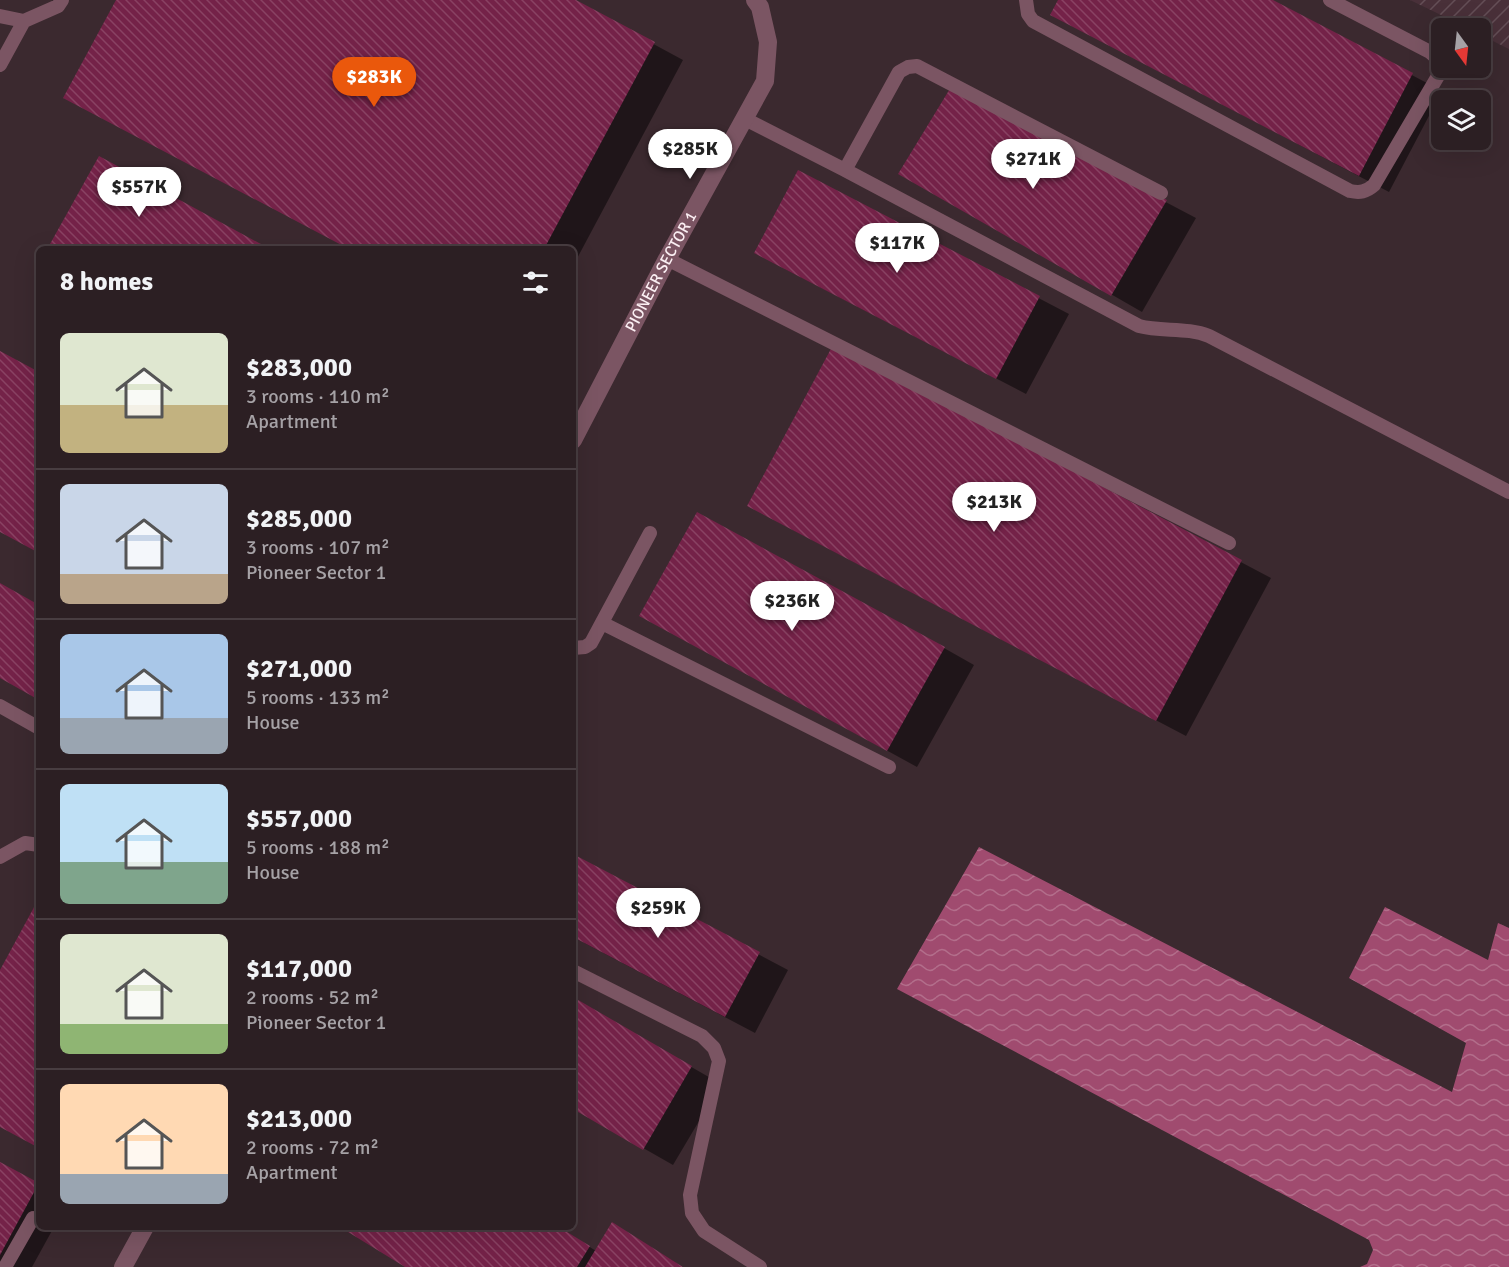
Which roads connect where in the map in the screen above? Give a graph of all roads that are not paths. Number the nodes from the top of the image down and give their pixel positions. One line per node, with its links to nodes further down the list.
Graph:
1 (62, 0): 6 (lane)
2 (1026, 0): 3 (lane)
3 (1330, 0)
4 (762, 2): 8 (street, PIONEER SECTOR 1)
5 (0, 16): 6 (lane)
6 (24, 21): 7 (lane)
7 (0, 65)
8 (745, 119): 9 (lane); 11 (street, PIONEER SECTOR 1)
9 (845, 170): 10 (lane); 13 (lane)
10 (1161, 193)
11 (668, 259): 12 (street, PIONEER SECTOR 1); 15 (lane)
12 (576, 435)
13 (1509, 492)
14 (650, 533): 16 (lane)
15 (1229, 543)
16 (602, 623): 17 (lane); 20 (lane)
17 (576, 648)
18 (0, 706): 19 (lane)
19 (36, 726)
20 (889, 767)
21 (36, 844): 22 (lane)
22 (0, 857)
23 (576, 973): 28 (lane)
24 (33, 1218): 26 (lane)
25 (143, 1230): 27 (street)
26 (4, 1267)
27 (123, 1267)
28 (760, 1267)

